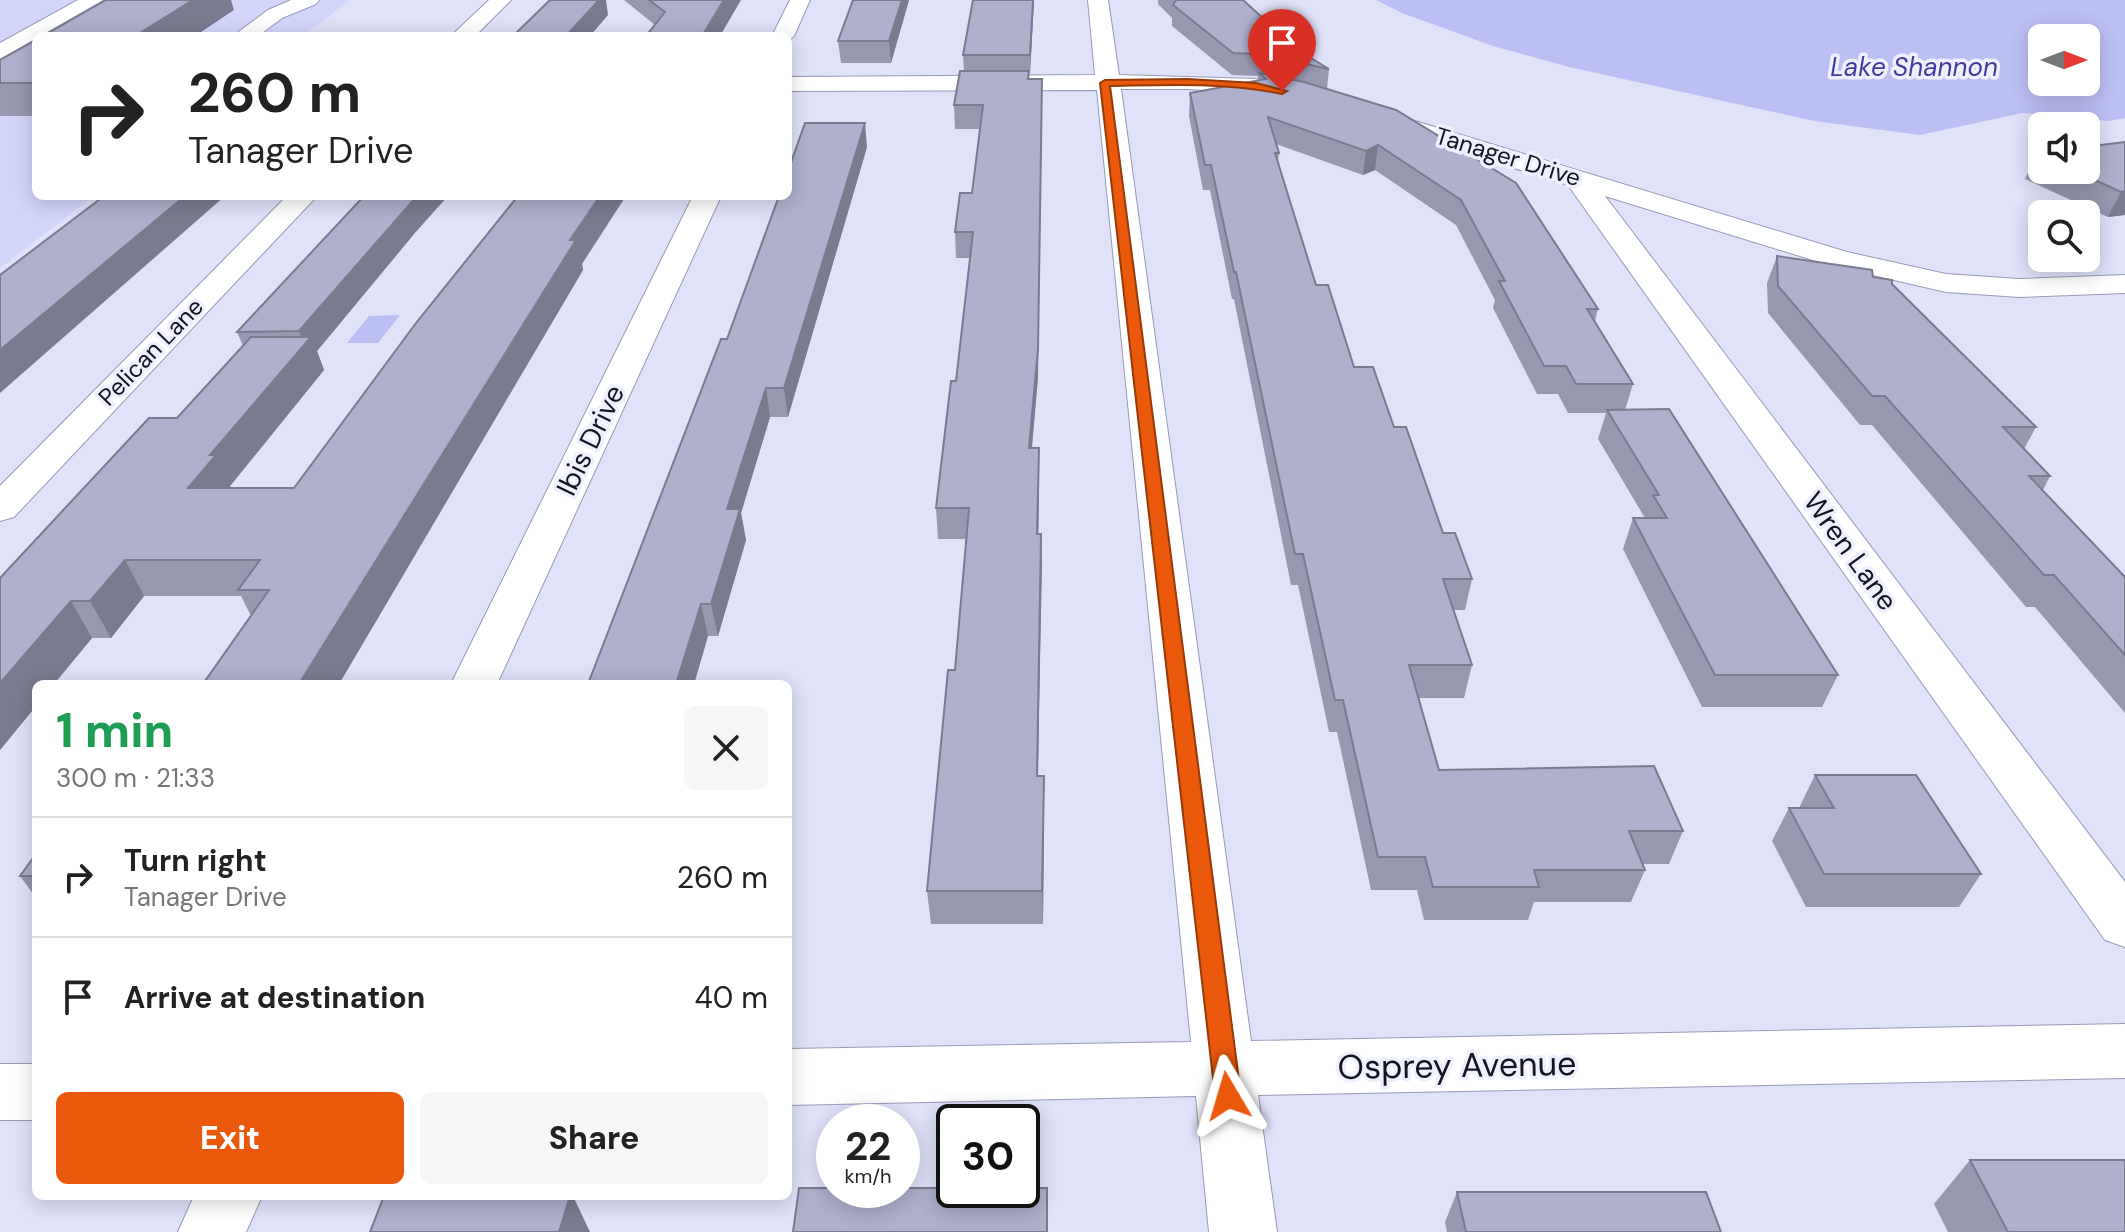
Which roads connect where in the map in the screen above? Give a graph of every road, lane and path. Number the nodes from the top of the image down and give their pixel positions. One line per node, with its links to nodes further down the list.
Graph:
1 (93, 0): 7 (street)
2 (309, 0): 9 (street)
3 (501, 0): 10 (street)
4 (800, 0): 11 (street)
5 (1098, 0): 14 (street)
6 (0, 28): 7 (street)
7 (42, 28): 8 (street)
8 (35, 32)
9 (250, 32)
10 (466, 32)
11 (785, 32)
12 (32, 34): 13 (street)
13 (0, 52)
14 (1105, 83): 15 (street); 16 (street); 26 (street)
15 (792, 84)
16 (1322, 100)
17 (1352, 109): 18 (street, Tanager Drive)
18 (1577, 178): 21 (street, Tanager Drive); 24 (street, Wren Lane)
19 (299, 200): 22 (street, Pelican Lane)
20 (705, 200): 23 (street, Ibis Drive)
21 (2125, 284)
22 (0, 509)
23 (476, 680)
24 (2125, 924)
25 (2125, 1051): 26 (street, Osprey Avenue)
26 (1225, 1069): 27 (street, Osprey Avenue); 32 (street)
27 (792, 1077)
28 (0, 1092): 29 (street)
29 (32, 1092)
30 (227, 1200): 31 (street)
31 (212, 1232)
32 (1243, 1232)

